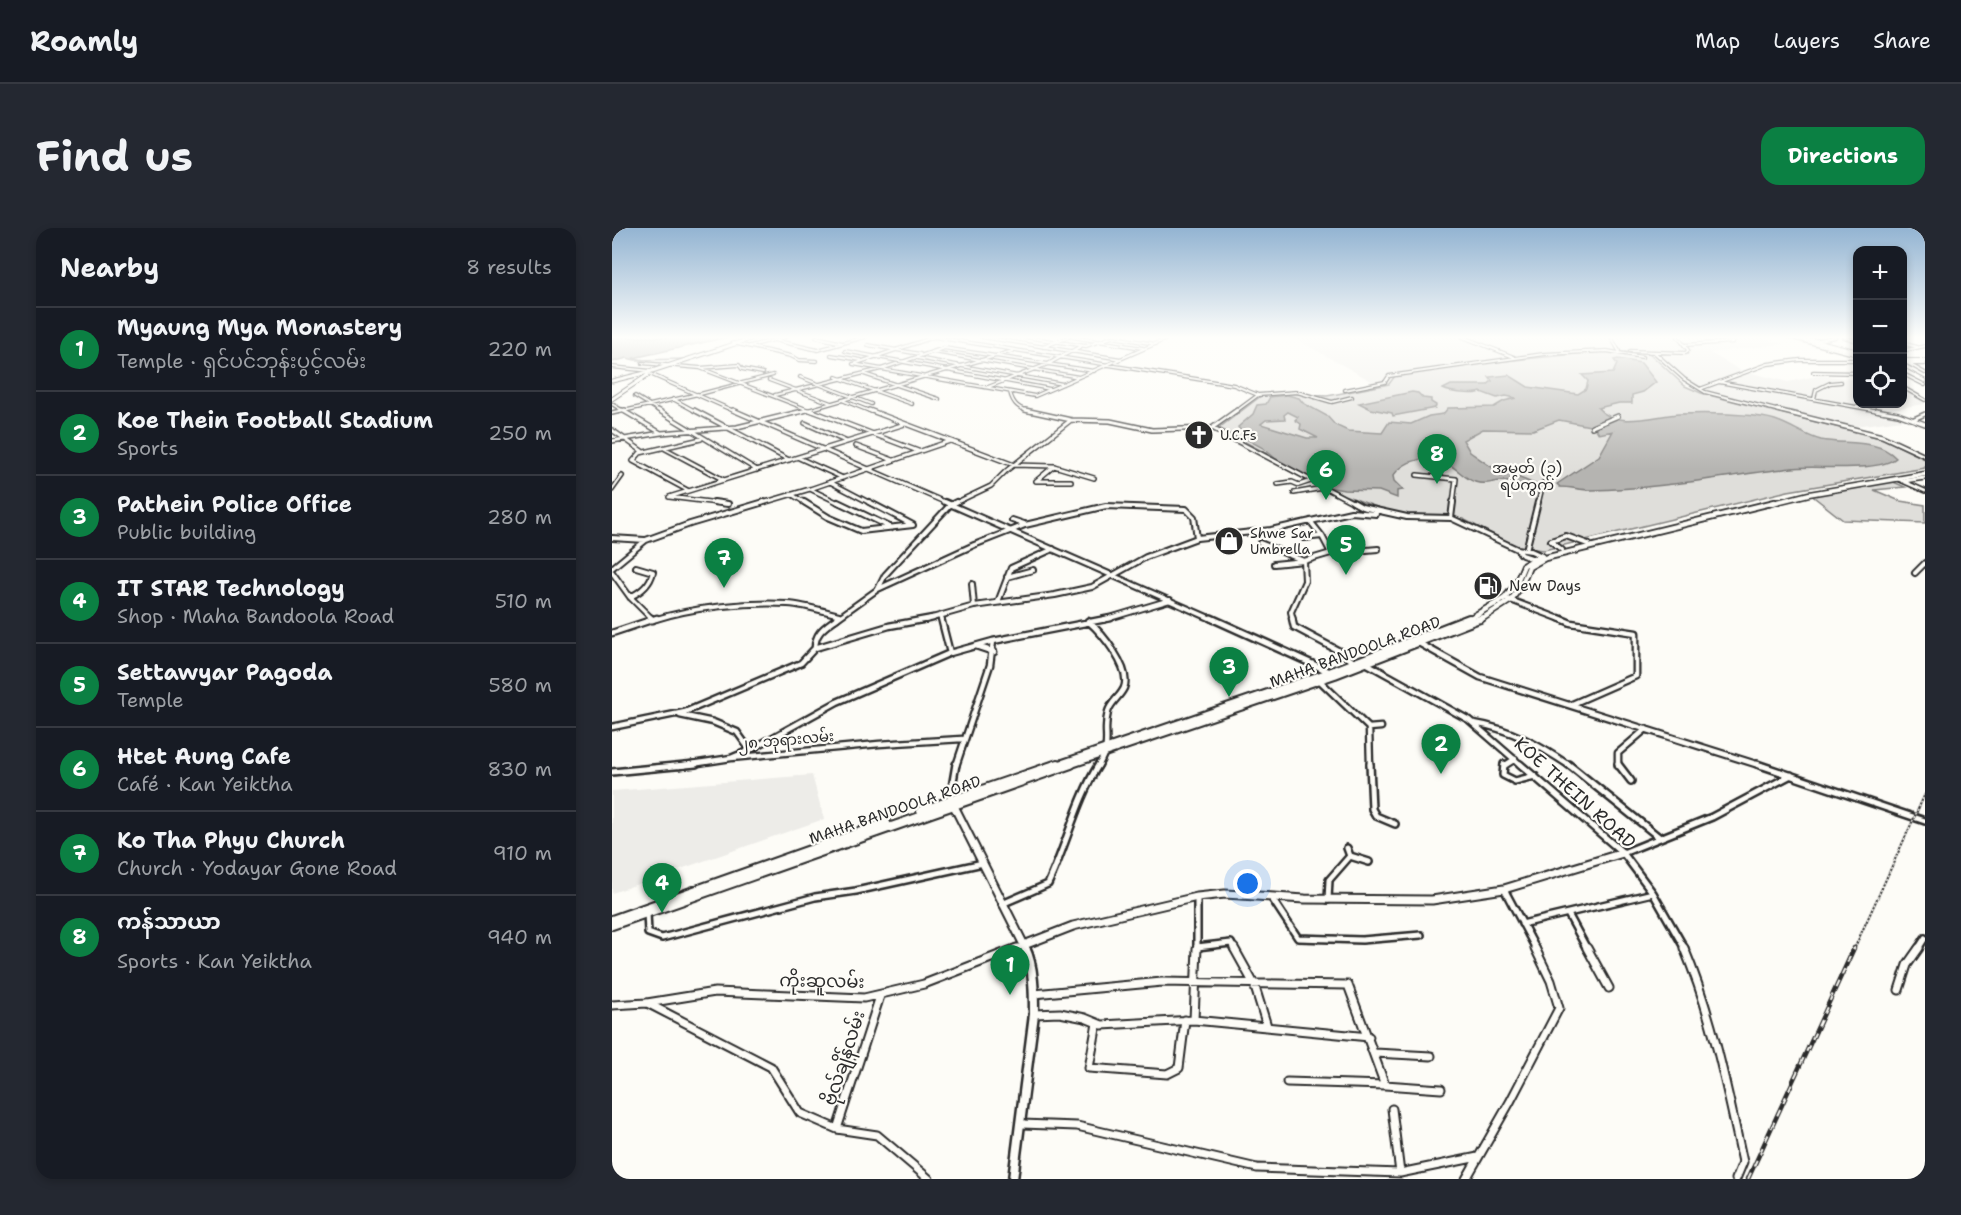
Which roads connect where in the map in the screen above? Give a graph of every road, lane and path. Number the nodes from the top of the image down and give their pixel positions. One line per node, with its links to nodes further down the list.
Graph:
1 (639, 381): 33 (main road)
2 (671, 381): 35 (street)
3 (738, 381): 21 (street)
4 (753, 381): 21 (street)
5 (773, 381): 27 (street)
6 (810, 381): 23 (street)
7 (833, 381): 23 (street)
8 (850, 381): 28 (street)
9 (886, 381): 24 (street)
10 (911, 381): 24 (street)
11 (954, 381): 25 (street)
12 (1002, 381): 25 (street)
13 (1005, 381): 29 (street)
14 (1048, 381): 22 (street)
15 (1069, 381): 22 (street)
16 (1211, 381): 37 (street)
17 (1385, 381): 30 (street)
18 (1690, 381): 26 (street)
19 (1719, 382): 26 (street); 44 (street)
20 (1840, 382): 44 (street)
21 (745, 384): 35 (street); 36 (street)
22 (1063, 384): 29 (street)
23 (819, 385): 27 (street); 39 (street)
24 (898, 385): 28 (street); 43 (street)
25 (988, 387): 32 (street)
26 (1700, 389): 80 (street)
27 (796, 390): 36 (street); 47 (street)
28 (877, 390): 39 (street); 51 (street)
29 (1050, 390): 32 (street)
30 (1345, 390)
31 (1907, 390): 46 (street)
32 (1010, 392): 58 (street)
33 (620, 393): 34 (street); 41 (main road)
34 (612, 394)
35 (699, 394): 42 (street); 59 (street)
36 (775, 395): 52 (street)
37 (1258, 395): 40 (street); 65 (street)
38 (635, 396): 49 (street)
39 (854, 397): 45 (street); 50 (street)
40 (1352, 397)
41 (612, 399)
42 (673, 399): 49 (street); 64 (street)
43 (939, 399)
44 (1814, 399): 57 (street)
45 (842, 400): 47 (street); 61 (street)
46 (1925, 400)
47 (831, 403): 52 (street)
48 (612, 404): 53 (street)
49 (649, 404): 53 (street); 67 (street)
50 (871, 404)
51 (912, 404)
52 (811, 409): 59 (street); 69 (street)
53 (622, 410): 54 (street); 68 (street)
54 (612, 413)
55 (1925, 414): 57 (street)
56 (1618, 416): 63 (street)
57 (1914, 419): 62 (street)
58 (1071, 420): 65 (street); 84 (street)
59 (762, 421): 64 (street); 77 (street)
60 (805, 423): 74 (street)
61 (905, 424): 69 (street); 73 (street)
62 (1925, 424)
63 (1592, 427)
64 (729, 428): 67 (street); 82 (street)
65 (1212, 428): 96 (street)
66 (612, 430): 70 (street)
67 (692, 431): 68 (street); 71 (street)
68 (662, 433): 70 (street)
69 (876, 434): 74 (street); 78 (street)
70 (626, 439): 72 (street); 79 (street)
71 (701, 439): 76 (street); 87 (street)
72 (612, 441)
73 (950, 441): 78 (street); 84 (street)
74 (847, 442): 77 (street)
75 (856, 446): 83 (street)
76 (664, 448): 79 (street); 94 (street)
77 (825, 450): 81 (street); 86 (street)
78 (918, 451): 83 (street)
79 (640, 453): 104 (street)
80 (1925, 456)
81 (799, 458): 82 (street); 91 (street)
82 (789, 460): 87 (street)
83 (893, 460): 86 (street)
84 (1014, 465): 85 (street); 109 (street)
85 (1054, 466): 92 (street); 95 (street)
86 (870, 469): 91 (street); 109 (street)
87 (757, 470): 94 (street)
88 (1417, 475): 111 (street)
89 (1925, 475): 93 (main road); 97 (street); 123 (main road)
90 (622, 476): 102 (street)
91 (843, 478): 98 (street)
92 (1094, 478)
93 (1898, 479): 97 (street); 130 (main road)
94 (724, 480): 104 (street)
95 (1071, 481)
96 (1311, 481): 100 (street); 101 (street)
97 (1904, 481): 105 (street)
98 (830, 482): 103 (street); 115 (street)
99 (1543, 483): 127 (street)
100 (1278, 484)
101 (1323, 488): 106 (street); 110 (street)
102 (612, 489)
103 (810, 489): 107 (street); 115 (street)
104 (688, 491): 108 (street)
105 (1925, 491)
106 (1294, 493)
107 (791, 494): 115 (street); 121 (street)
108 (728, 504)
109 (950, 505): 116 (street); 141 (street)
110 (1368, 511): 111 (street); 113 (street)
111 (1451, 518): 126 (street)
112 (1012, 520): 114 (street)
113 (1310, 521): 117 (street); 119 (street)
114 (1025, 525): 116 (street); 119 (street)
115 (894, 529)
116 (1009, 530): 124 (street); 141 (street)
117 (1322, 536): 120 (street); 129 (street)
118 (612, 538): 121 (street)
119 (1197, 538): 138 (street)
120 (1304, 538)
121 (646, 540): 136 (street)
122 (1260, 543): 131 (street)
123 (1588, 544): 128 (main road); 128 (street)
124 (1053, 549): 138 (street); 139 (street)
125 (1378, 549): 129 (street)
126 (1516, 549): 127 (street); 130 (street)
127 (1526, 550): 130 (street)
128 (1562, 550): 130 (main road)
129 (1331, 553): 131 (street)
130 (1540, 558): 143 (main road, MAHA BANDOOLA ROAD)
131 (1304, 561): 132 (street); 160 (street, KOE THEIN ROAD)
132 (1274, 564)
133 (1925, 564): 137 (street)
134 (636, 567): 142 (street)
135 (1033, 570): 139 (street)
136 (612, 572): 142 (street)
137 (1915, 573)
138 (1115, 576): 144 (street); 145 (street)
139 (1007, 577): 145 (street)
140 (972, 584): 146 (street)
141 (878, 589): 147 (street)
142 (630, 597): 149 (street)
143 (1508, 599): 155 (main road, MAHA BANDOOLA ROAD); 165 (street)
144 (1170, 600): 150 (street); 161 (street)
145 (998, 602): 146 (street)
146 (974, 606): 148 (street)
147 (839, 615): 149 (street); 157 (street)
148 (941, 617): 157 (street); 159 (street)
149 (653, 620): 151 (street)
150 (1088, 621): 154 (street); 173 (street)
151 (623, 630): 152 (street); 153 (street)
152 (612, 633)
153 (626, 636)
154 (993, 641): 156 (street); 158 (street)
155 (1417, 642): 160 (main road, MAHA BANDOOLA ROAD); 162 (street)
156 (976, 646): 158 (street); 159 (street)
157 (815, 648): 166 (street)
158 (993, 652): 172 (street)
159 (950, 653): 174 (street)
160 (1361, 662): 161 (main road, MAHA BANDOOLA ROAD); 161 (main road, MAHA BANDOOLA ROAD); 167 (street, KOE THEIN ROAD)
161 (1332, 673): 163 (main road, MAHA BANDOOLA ROAD); 173 (main road, MAHA BANDOOLA ROAD)
162 (1480, 677): 164 (street); 165 (street)
163 (1319, 680): 170 (street); 173 (main road, MAHA BANDOOLA ROAD)
164 (1474, 683)
165 (1569, 706): 171 (street)
166 (678, 714): 168 (street); 174 (street)
167 (1473, 723): 176 (street, KOE THEIN ROAD); 184 (street)
168 (612, 727)
169 (1381, 727): 170 (street)
170 (1369, 728): 183 (street)
171 (1646, 729): 178 (street); 180 (street)
172 (962, 739): 175 (street, ၂၈ ဘုရားလမ်း); 181 (street)
173 (1108, 749): 181 (main road, MAHA BANDOOLA ROAD); 195 (street)
174 (750, 750): 175 (street)
175 (731, 758): 177 (street, ၂၈ ဘုရားလမ်း)
176 (1515, 759): 179 (street, KOE THEIN ROAD); 179 (street)
177 (612, 772)
178 (1791, 775): 182 (street); 184 (street)
179 (1535, 776): 186 (street, KOE THEIN ROAD)
180 (1631, 781)
181 (951, 801): 189 (street); 196 (main road, MAHA BANDOOLA ROAD)
182 (1925, 821)
183 (1395, 824)
184 (1660, 838): 186 (street)
185 (1347, 848): 187 (street)
186 (1623, 853): 190 (street); 191 (street, KOE THEIN ROAD)
187 (1350, 856): 188 (street); 194 (street)
188 (1369, 862)
189 (983, 863): 195 (street); 196 (street)
190 (1504, 889): 194 (street); 199 (street)
191 (1653, 893): 197 (street); 232 (street, KOE THEIN ROAD)
192 (1197, 897): 193 (street); 203 (street); 204 (street)
193 (1271, 897): 194 (street); 201 (street)
194 (1328, 900)
195 (1002, 904): 203 (street)
196 (646, 909): 198 (main road, MAHA BANDOOLA ROAD); 200 (main road, MAHA BANDOOLA ROAD)
197 (1568, 914): 199 (street); 207 (street)
198 (612, 920)
199 (1522, 924): 227 (street)
200 (612, 925)
201 (1421, 935)
202 (1925, 938): 208 (street)
203 (1024, 945): 209 (street); 210 (street, ကိုးဆူလမ်း)
204 (1197, 947): 205 (street); 206 (street)
205 (1197, 983): 206 (street); 209 (street); 215 (street)
206 (1254, 984): 217 (street); 218 (street)
207 (1609, 988)
208 (1899, 990)
209 (1034, 994): 213 (street)
210 (880, 996): 211 (street, ကိုးဆူလမ်း); 226 (street, ဗိုလ်ချိန်လမ်း)
211 (647, 1003): 212 (street, ကိုးဆူလမ်း); 226 (street)
212 (612, 1005)
213 (1034, 1014): 216 (street); 225 (street)
214 (1185, 1020): 215 (street); 216 (street); 216 (street)
215 (1194, 1020): 217 (street)
216 (1097, 1023)
217 (1267, 1026): 218 (street)
218 (1369, 1037): 219 (street)
219 (1375, 1053): 220 (street); 222 (street)
220 (1431, 1056)
221 (1287, 1082): 222 (street)
222 (1385, 1085): 223 (street)
223 (1441, 1089)
224 (1392, 1109): 228 (street)
225 (1022, 1124): 228 (street); 230 (street)
226 (837, 1129): 229 (street)
227 (1478, 1157): 228 (street); 231 (street)
228 (1400, 1173)
229 (929, 1179)
230 (1013, 1179)
231 (1466, 1179)
232 (1736, 1179)

